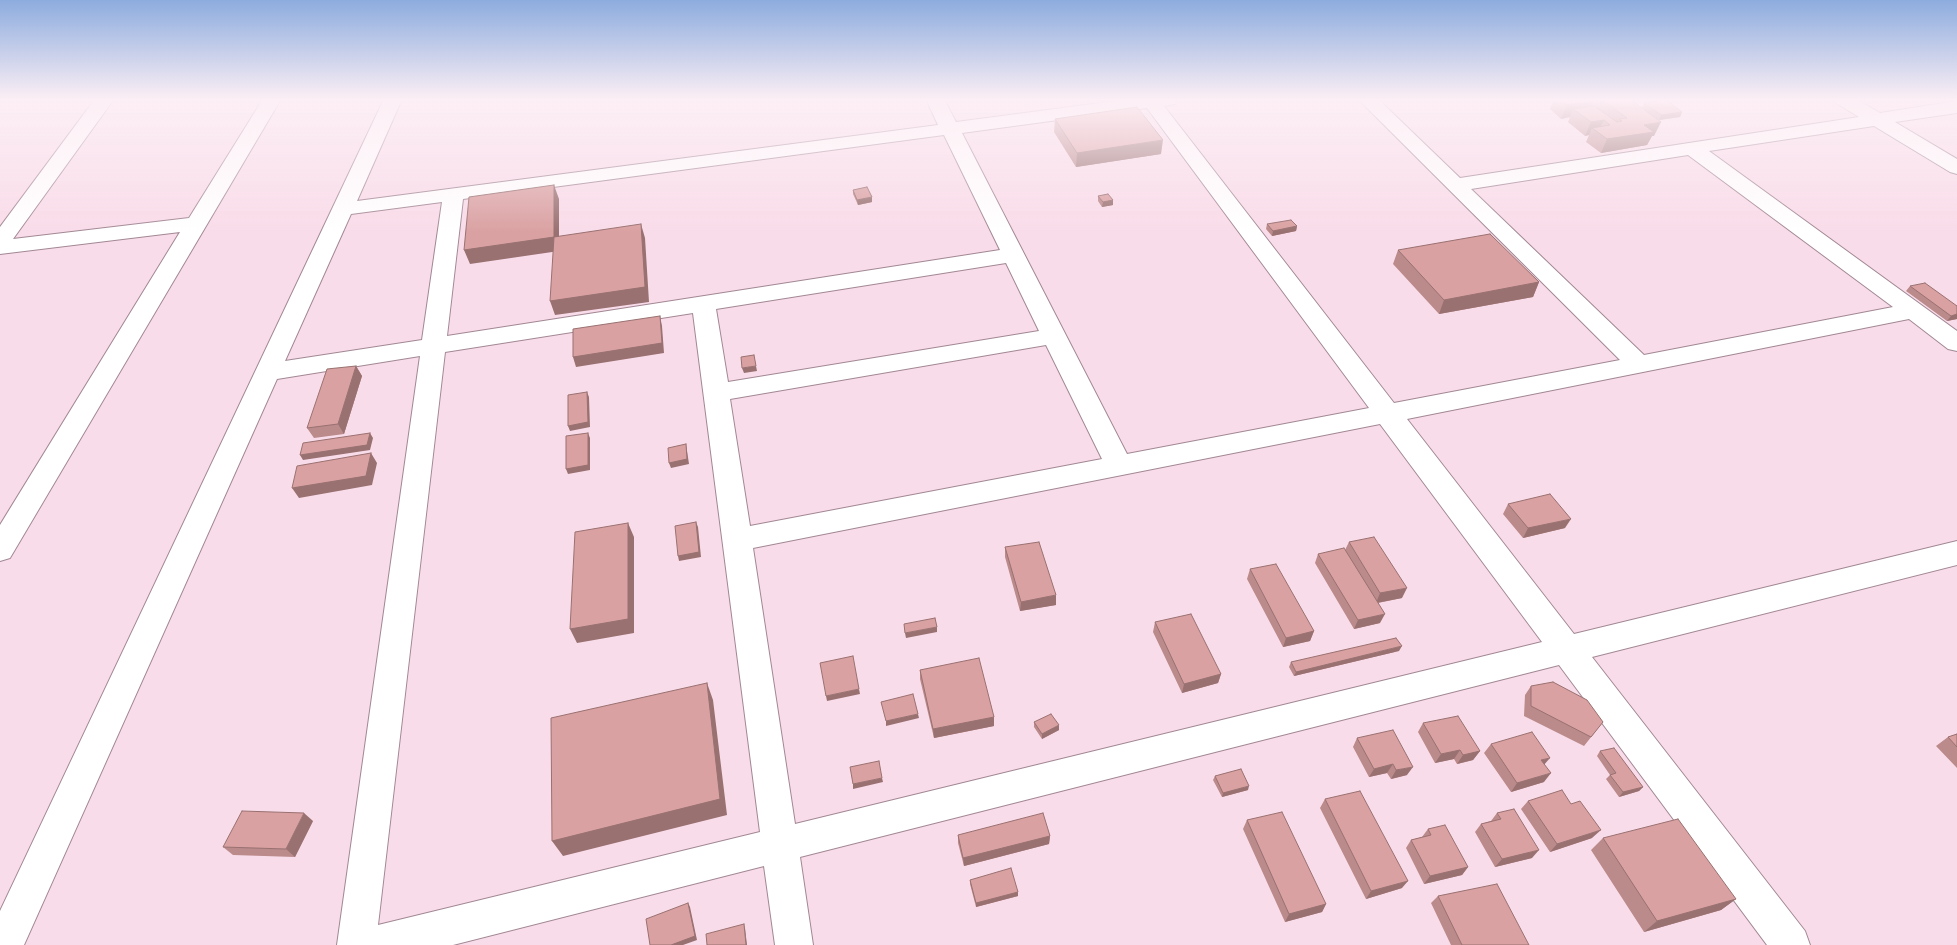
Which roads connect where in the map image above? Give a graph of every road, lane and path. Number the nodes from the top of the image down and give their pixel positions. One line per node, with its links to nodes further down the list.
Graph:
1 (73, 143): 16 (street)
2 (246, 143): 15 (street)
3 (374, 143): 14 (street)
4 (844, 143): 13 (street)
5 (957, 143): 18 (street)
6 (1189, 143): 27 (street)
7 (1412, 143): 12 (street)
8 (1722, 143): 10 (street)
9 (1916, 143): 11 (street)
10 (1691, 148): 12 (street); 20 (street)
11 (1957, 168)
12 (1455, 185): 24 (street)
13 (453, 195): 14 (street); 23 (street)
14 (343, 209): 25 (street)
15 (197, 224): 17 (street); 30 (street)
16 (0, 242)
17 (0, 247)
18 (1013, 255): 19 (street); 21 (street)
19 (704, 304): 23 (street); 26 (street)
20 (1912, 311): 22 (street); 24 (street)
21 (1054, 336): 26 (street); 28 (street)
22 (1957, 343)
23 (434, 346): 25 (street); 35 (street)
24 (1638, 363): 27 (street)
25 (268, 372): 34 (street)
26 (716, 393): 29 (street)
27 (1387, 413): 28 (street); 32 (street)
28 (1119, 465): 29 (street)
29 (737, 540): 33 (street)
30 (0, 550)
31 (1957, 553): 32 (street)
32 (1567, 650): 33 (street); 38 (street)
33 (780, 845): 36 (street); 37 (street)
34 (4, 945)
35 (356, 945)
36 (376, 945)
37 (794, 945)
38 (1791, 945)

